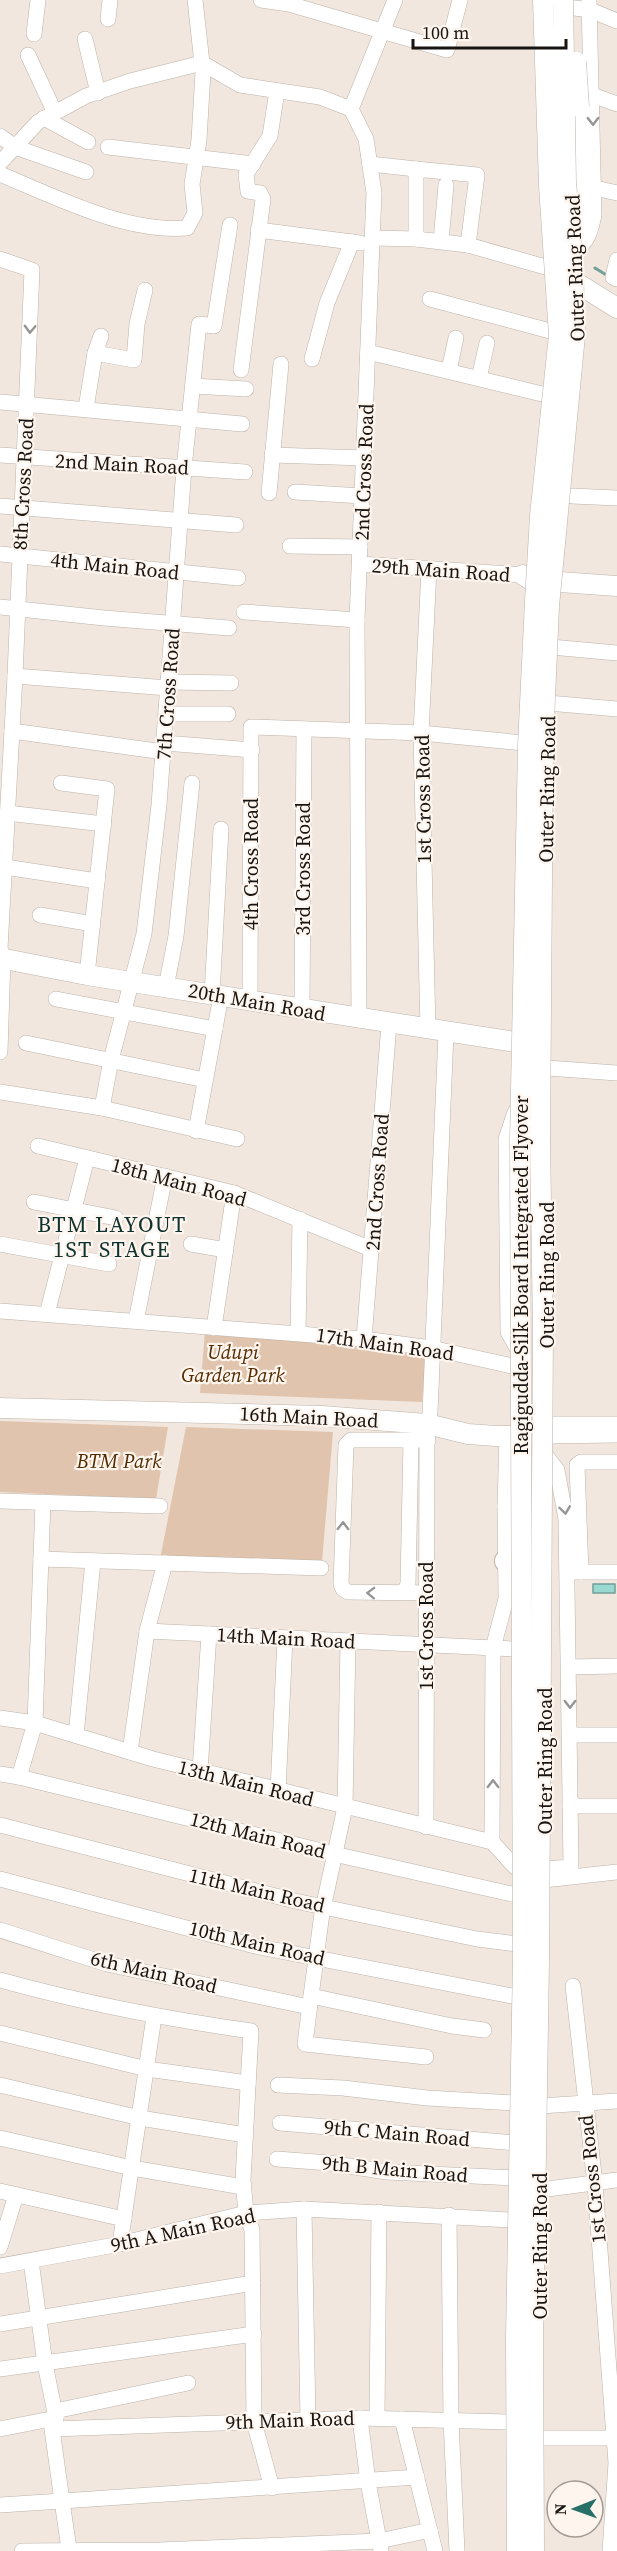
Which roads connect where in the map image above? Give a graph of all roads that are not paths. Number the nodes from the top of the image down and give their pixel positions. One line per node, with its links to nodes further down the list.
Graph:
1 (38, 0): 13 (street)
2 (110, 0): 10 (street)
3 (195, 0): 16 (street)
4 (261, 0): 12 (street)
5 (395, 0): 12 (street)
6 (460, 0): 12 (street)
7 (541, 0): 47 (highway, Outer Ring Road); 302 (main road, Ragigudda-Silk Board Integrated Flyover, bridge)
8 (567, 2): 9 (street); 19 (highway, Outer Ring Road); 303 (main road, bridge)
9 (590, 5): 11 (street); 19 (street)
10 (108, 20)
11 (617, 21)
12 (384, 30): 21 (street)
13 (34, 34)
14 (85, 39): 18 (street)
15 (28, 55): 22 (street)
16 (202, 63): 17 (street); 18 (street); 27 (street)
17 (277, 91): 21 (street); 29 (street)
18 (98, 93): 22 (street)
19 (580, 99): 20 (street); 35 (street, one-way to 35); 43 (highway, Outer Ring Road)
20 (617, 104)
21 (351, 109): 30 (street, 2nd Cross Road)
22 (50, 116): 24 (street); 25 (street)
23 (0, 136): 25 (street)
24 (88, 142)
25 (15, 147): 28 (street); 32 (street)
26 (108, 147): 27 (street)
27 (196, 158): 29 (street); 33 (street)
28 (0, 163)
29 (253, 164): 38 (street)
30 (370, 164): 31 (street); 42 (street, 2nd Cross Road)
31 (416, 169): 39 (street); 44 (street)
32 (86, 172)
33 (0, 174)
34 (446, 185): 40 (street)
35 (594, 188): 36 (street); 43 (street)
36 (617, 193)
37 (230, 225): 64 (street, 7th Cross Road)
38 (258, 230): 41 (street); 61 (street)
39 (416, 239): 40 (street); 42 (street)
40 (441, 241): 44 (street)
41 (352, 242): 42 (street); 59 (street)
42 (372, 242): 57 (street, 2nd Cross Road)
43 (577, 244): 49 (highway, Outer Ring Road)
44 (468, 245): 47 (street)
45 (0, 260): 68 (street, 8th Cross Road, one-way to 68)
46 (617, 260): 48 (street)
47 (549, 268): 53 (highway, Outer Ring Road)
48 (617, 279)
49 (580, 285): 52 (main road); 97 (highway, Outer Ring Road)
50 (144, 290): 58 (street)
51 (430, 299): 53 (street)
52 (617, 308)
53 (550, 331): 66 (highway, Outer Ring Road)
54 (101, 336): 58 (street)
55 (456, 338): 62 (street)
56 (487, 343): 63 (street)
57 (368, 352): 62 (street); 75 (street, 2nd Cross Road)
58 (95, 353): 69 (street)
59 (312, 359)
60 (282, 364): 73 (street)
61 (241, 370)
62 (449, 370): 63 (street)
63 (479, 378): 66 (street)
64 (193, 386): 65 (street); 70 (street, 7th Cross Road)
65 (246, 389)
66 (546, 395): 94 (highway, Outer Ring Road)
67 (0, 402): 68 (street)
68 (27, 404): 69 (street); 74 (street, 8th Cross Road)
69 (86, 408): 70 (street)
70 (189, 419): 71 (street); 76 (street, 7th Cross Road)
71 (242, 424)
72 (0, 455): 74 (street, 2nd Main Road)
73 (272, 455): 75 (street); 79 (street)
74 (25, 458): 76 (street, 2nd Main Road); 84 (street, 8th Cross Road)
75 (364, 458): 80 (street, 2nd Cross Road)
76 (184, 468): 77 (street, 2nd Main Road); 85 (street, 7th Cross Road)
77 (244, 472)
78 (295, 492): 80 (street)
79 (270, 493)
80 (363, 496): 88 (street, 2nd Cross Road)
81 (572, 496): 82 (street)
82 (617, 498)
83 (0, 506): 84 (street)
84 (23, 507): 85 (street); 90 (street, 8th Cross Road)
85 (180, 520): 86 (street); 93 (street, 7th Cross Road)
86 (236, 525)
87 (290, 546): 88 (street)
88 (360, 547): 91 (street, 2nd Cross Road)
89 (0, 554): 90 (street, 4th Main Road)
90 (20, 556): 93 (street, 4th Main Road); 100 (street, 8th Cross Road)
91 (360, 564): 92 (street, 29th Main Road); 102 (street, 2nd Cross Road)
92 (429, 569): 94 (street, 29th Main Road); 117 (street, 1st Cross Road)
93 (177, 573): 96 (street, 4th Main Road); 103 (street, 7th Cross Road)
94 (528, 576): 97 (main road, 29th Main Road); 118 (highway, Outer Ring Road)
95 (617, 577): 97 (main road, 29th Main Road)
96 (234, 578)
97 (556, 578): 98 (main road, 29th Main Road); 105 (highway, Outer Ring Road)
98 (617, 586)
99 (0, 606): 100 (street)
100 (18, 608): 103 (street); 107 (street, 8th Cross Road)
101 (244, 612): 102 (street)
102 (357, 620): 116 (street, 2nd Cross Road)
103 (173, 623): 104 (street); 109 (street, 7th Cross Road)
104 (230, 628)
105 (551, 646): 106 (street); 110 (highway, Outer Ring Road)
106 (617, 653)
107 (10, 667): 109 (street); 115 (street, 8th Cross Road)
108 (231, 683): 109 (street)
109 (169, 685): 112 (street, 7th Cross Road)
110 (548, 703): 111 (street); 147 (highway, Outer Ring Road)
111 (617, 709)
112 (166, 714): 113 (street); 119 (street, 7th Cross Road)
113 (228, 714)
114 (304, 729): 116 (street); 120 (street, 4th Cross Road); 138 (street, 3rd Cross Road)
115 (12, 731): 119 (street); 123 (street, 8th Cross Road)
116 (357, 731): 117 (street); 139 (street, 2nd Cross Road)
117 (421, 733): 118 (street); 142 (street, 1st Cross Road)
118 (524, 743): 143 (highway, Outer Ring Road)
119 (164, 748): 120 (street); 132 (street, 7th Cross Road)
120 (252, 750): 136 (street, 4th Cross Road)
121 (61, 783): 124 (street)
122 (192, 783): 133 (street)
123 (7, 813): 124 (street); 126 (street, 8th Cross Road)
124 (104, 824): 127 (street)
125 (221, 829): 134 (street)
126 (5, 867): 127 (street); 130 (street, 8th Cross Road)
127 (97, 881): 129 (street)
128 (40, 915): 129 (street)
129 (93, 924): 131 (street)
130 (1, 953): 131 (main road, 20th Main Road); 145 (street, 8th Cross Road)
131 (87, 975): 132 (main road, 20th Main Road)
132 (132, 981): 133 (main road, 20th Main Road); 137 (street, 7th Cross Road)
133 (166, 987): 134 (main road, 20th Main Road)
134 (216, 996): 136 (main road, 20th Main Road); 141 (street)
135 (56, 999): 137 (street)
136 (250, 1001): 138 (main road, 20th Main Road)
137 (124, 1010): 141 (street); 146 (street, 7th Cross Road)
138 (302, 1010): 139 (main road, 20th Main Road)
139 (358, 1020): 140 (main road, 20th Main Road)
140 (389, 1024): 142 (main road, 20th Main Road); 164 (street, 2nd Cross Road)
141 (215, 1029): 149 (street)
142 (437, 1032): 143 (main road, 20th Main Road); 174 (street, 1st Cross Road)
143 (515, 1042): 175 (highway, Outer Ring Road)
144 (26, 1043): 146 (street)
145 (0, 1052)
146 (111, 1060): 149 (street); 151 (street, 7th Cross Road)
147 (547, 1068): 148 (street); 182 (highway, Outer Ring Road)
148 (617, 1073)
149 (205, 1080): 152 (street)
150 (0, 1092): 151 (street)
151 (102, 1108): 152 (street)
152 (196, 1131): 153 (street)
153 (237, 1139)
154 (38, 1146): 155 (street, 18th Main Road)
155 (87, 1158): 156 (street, 18th Main Road); 159 (street)
156 (165, 1176): 157 (street, 18th Main Road); 170 (street)
157 (234, 1192): 161 (street, 18th Main Road); 165 (street)
158 (34, 1202): 159 (street)
159 (75, 1210): 160 (street); 166 (street)
160 (116, 1218)
161 (300, 1220): 164 (street, 18th Main Road); 172 (street)
162 (0, 1244): 166 (street)
163 (191, 1244): 165 (street)
164 (371, 1249): 173 (street, 2nd Cross Road)
165 (226, 1250): 171 (street)
166 (62, 1256): 167 (street); 169 (street)
167 (109, 1264)
168 (0, 1311): 169 (street, 17th Main Road)
169 (47, 1314): 170 (street, 17th Main Road)
170 (136, 1321): 171 (street, 17th Main Road)
171 (214, 1328): 172 (street, 17th Main Road)
172 (298, 1333): 173 (street, 17th Main Road)
173 (364, 1339): 174 (street, 17th Main Road)
174 (431, 1348): 175 (street, 17th Main Road); 179 (street, 1st Cross Road)
175 (517, 1358): 180 (highway, Outer Ring Road)
176 (0, 1399): 179 (main road, 16th Main Road)
177 (0, 1408): 179 (main road, 16th Main Road)
178 (617, 1424): 182 (street, 16th Main Road)
179 (428, 1426): 180 (main road, 16th Main Road); 183 (street); 195 (street, 1st Cross Road)
180 (514, 1432): 182 (main road, 16th Main Road); 201 (highway, Outer Ring Road)
181 (617, 1435): 182 (street, 16th Main Road)
182 (547, 1439): 192 (street, one-way to 192); 223 (highway, Outer Ring Road)
183 (411, 1441): 194 (street); 194 (street, one-way to 183)
184 (617, 1462): 192 (street)
185 (0, 1501): 186 (street)
186 (43, 1502): 187 (street); 188 (street)
187 (160, 1506)
188 (41, 1559): 189 (street); 205 (street)
189 (93, 1561): 190 (street); 206 (street)
190 (165, 1563): 191 (street); 196 (street)
191 (321, 1568)
192 (574, 1572): 193 (street); 203 (street)
193 (617, 1572)
194 (404, 1592): 195 (street)
195 (426, 1593): 200 (street, 1st Cross Road)
196 (147, 1631): 197 (street, 14th Main Road); 209 (street)
197 (209, 1634): 198 (street, 14th Main Road); 210 (street)
198 (285, 1638): 199 (street, 14th Main Road); 213 (street)
199 (348, 1641): 200 (street, 14th Main Road); 216 (street)
200 (426, 1645): 201 (street); 218 (street, 1st Cross Road)
201 (504, 1648): 219 (street, one-way to 201); 221 (highway, Outer Ring Road)
202 (617, 1666): 203 (street)
203 (569, 1667): 207 (street, one-way to 207)
204 (0, 1719): 205 (street, 13th Main Road)
205 (34, 1724): 206 (street, 13th Main Road); 212 (street)
206 (76, 1735): 209 (street, 13th Main Road)
207 (570, 1735): 208 (street); 214 (street)
208 (617, 1735)
209 (129, 1752): 210 (street, 13th Main Road)
210 (200, 1771): 213 (street, 13th Main Road)
211 (0, 1774): 212 (street, 12th Main Road)
212 (19, 1776): 220 (street, 12th Main Road)
213 (278, 1791): 216 (street, 13th Main Road)
214 (570, 1806): 215 (street); 223 (street)
215 (617, 1806)
216 (345, 1807): 218 (street, 13th Main Road); 220 (street)
217 (0, 1825): 226 (street, 11th Main Road)
218 (426, 1827): 219 (street, 13th Main Road)
219 (492, 1842): 221 (street)
220 (334, 1854): 225 (street, 12th Main Road); 226 (street)
221 (516, 1868): 225 (highway, Outer Ring Road)
222 (617, 1872): 223 (street)
223 (544, 1874): 245 (highway, Outer Ring Road)
224 (0, 1879): 229 (street, 10th Main Road)
225 (516, 1895): 228 (highway, Outer Ring Road)
226 (324, 1906): 228 (street, 11th Main Road); 229 (street)
227 (0, 1930): 233 (street, 6th Main Road)
228 (517, 1944): 232 (highway, Outer Ring Road)
229 (316, 1957): 232 (street, 10th Main Road); 233 (street)
230 (0, 1980): 234 (street)
231 (573, 1986): 244 (street, 1st Cross Road)
232 (517, 1997): 243 (highway, Outer Ring Road)
233 (310, 2001): 235 (street, 6th Main Road); 237 (street)
234 (154, 2017): 238 (street); 239 (street)
235 (484, 2030)
236 (0, 2033): 238 (street)
237 (426, 2057)
238 (147, 2069): 239 (street); 246 (street)
239 (248, 2083): 248 (street)
240 (0, 2085): 246 (street)
241 (278, 2085): 243 (street)
242 (617, 2101): 244 (street)
243 (516, 2103): 250 (highway, Outer Ring Road)
244 (584, 2104): 245 (street); 255 (street, 1st Cross Road)
245 (540, 2106): 257 (highway, Outer Ring Road)
246 (140, 2118): 248 (street); 252 (street)
247 (280, 2123): 250 (street, 9th C Main Road)
248 (245, 2135): 256 (street)
249 (0, 2138): 252 (street)
250 (514, 2143): 253 (highway, Outer Ring Road)
251 (277, 2159): 253 (street, 9th B Main Road)
252 (132, 2168): 256 (street); 264 (street)
253 (514, 2178): 265 (highway, Outer Ring Road)
254 (617, 2180): 255 (street)
255 (595, 2184): 257 (street); 271 (street, 1st Cross Road)
256 (243, 2187): 262 (street)
257 (540, 2190): 287 (highway, Outer Ring Road)
258 (0, 2192): 259 (street)
259 (16, 2195): 264 (street); 267 (street)
260 (304, 2209): 261 (street, 9th A Main Road); 262 (street, 9th A Main Road); 280 (street)
261 (379, 2212): 263 (street, 9th A Main Road); 279 (street)
262 (246, 2213): 266 (street, 9th A Main Road); 270 (street)
263 (449, 2216): 265 (street, 9th A Main Road); 283 (street)
264 (124, 2219): 266 (street)
265 (512, 2220): 285 (highway, Outer Ring Road)
266 (120, 2244): 268 (street, 9th A Main Road)
267 (0, 2247)
268 (31, 2261): 269 (street, 9th A Main Road); 272 (street)
269 (0, 2266)
270 (254, 2283): 272 (street); 274 (street)
271 (611, 2317): 288 (street, 1st Cross Road)
272 (38, 2319): 273 (street); 275 (street)
273 (0, 2324)
274 (254, 2334): 275 (street); 284 (street)
275 (45, 2364): 276 (street); 282 (street)
276 (0, 2369)
277 (188, 2383): 282 (street)
278 (360, 2418): 279 (street, 9th Main Road); 280 (street, 9th Main Road); 291 (street)
279 (377, 2418): 281 (street, 9th Main Road)
280 (308, 2419): 284 (street, 9th Main Road)
281 (402, 2419): 283 (street, 9th Main Road); 290 (street)
282 (54, 2420): 284 (street, 9th Main Road); 286 (street); 293 (street)
283 (451, 2420): 285 (street, 9th Main Road); 300 (street)
284 (254, 2422): 292 (street)
285 (508, 2422): 301 (highway, Outer Ring Road)
286 (0, 2429)
287 (539, 2438): 288 (street); 304 (highway, Outer Ring Road)
288 (614, 2438): 289 (street, 1st Cross Road)
289 (616, 2465): 305 (street, 1st Cross Road)
290 (417, 2477): 291 (street); 295 (street)
291 (368, 2482): 292 (street); 296 (street)
292 (272, 2488): 293 (street)
293 (62, 2501): 294 (street); 297 (street)
294 (0, 2505)
295 (430, 2530): 296 (street); 299 (street)
296 (380, 2546): 297 (street)
297 (69, 2550): 298 (street)
298 (25, 2551)
299 (435, 2551)
300 (457, 2551)
301 (510, 2551)
302 (517, 2551)
303 (534, 2551)
304 (539, 2551)
305 (610, 2551)

